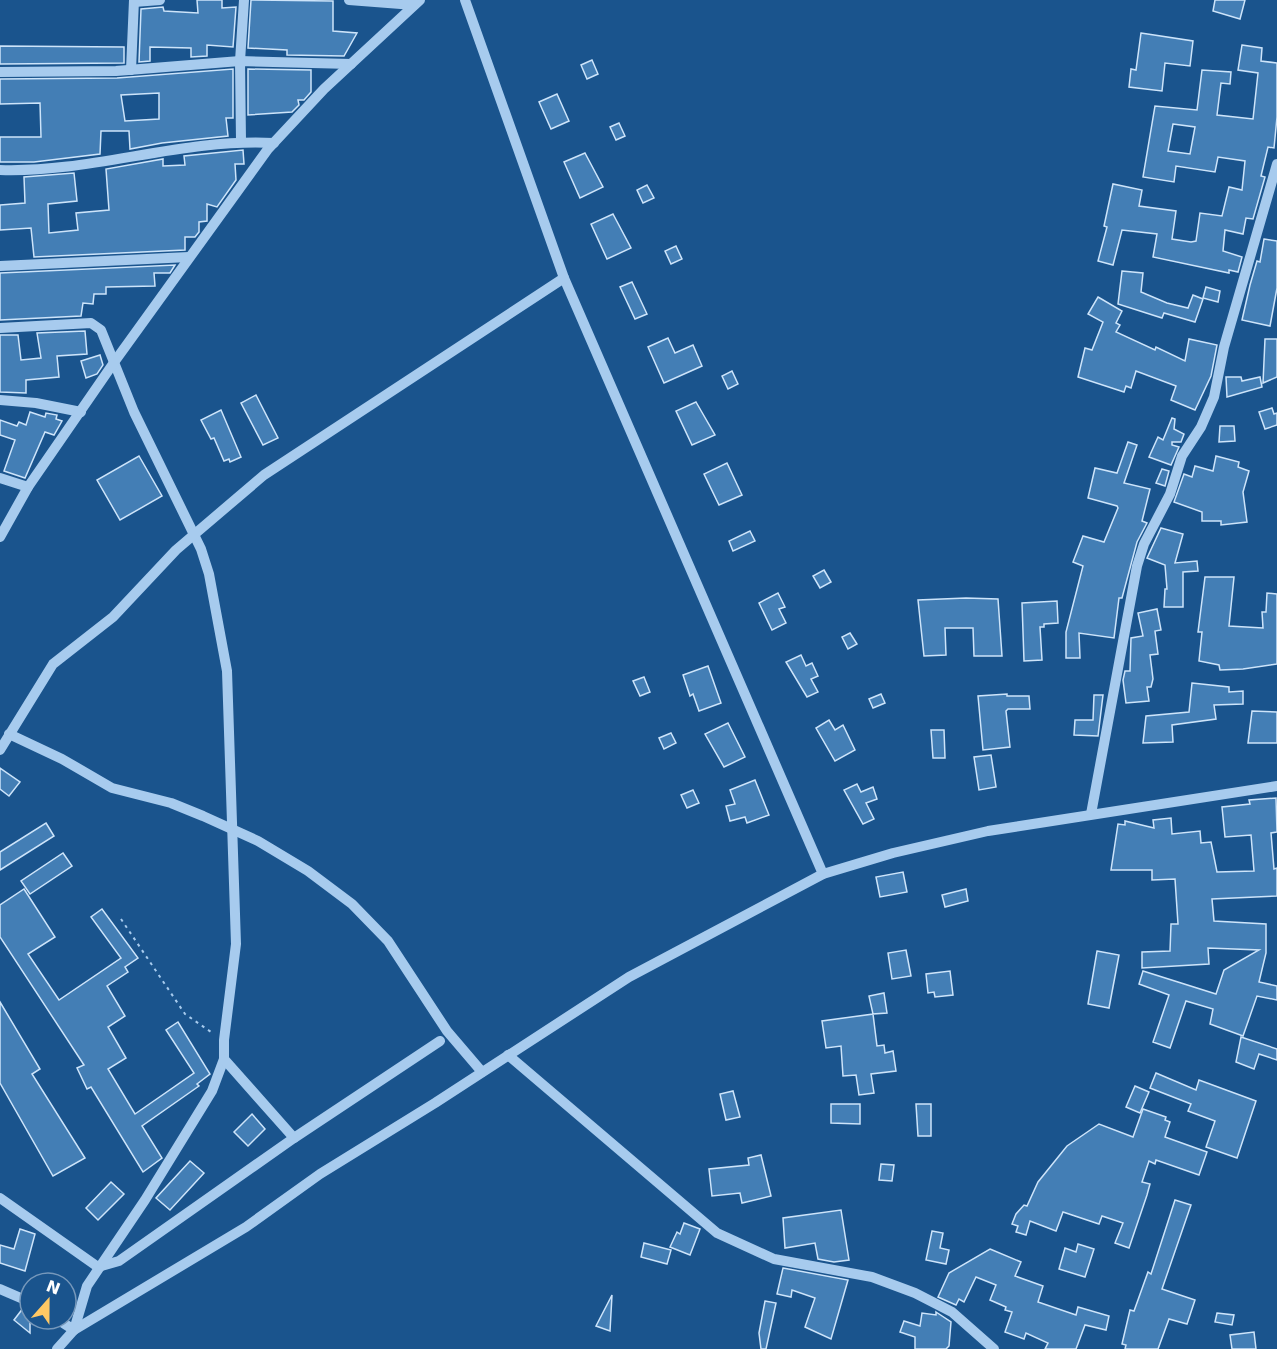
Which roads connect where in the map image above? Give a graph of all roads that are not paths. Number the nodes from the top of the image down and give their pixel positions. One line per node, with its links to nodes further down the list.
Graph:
1 (160, 0): 5 (street)
2 (244, 0): 7 (street)
3 (349, 0): 6 (street)
4 (465, 0): 17 (street)
5 (134, 1): 9 (street)
6 (417, 3): 8 (street)
7 (240, 61): 8 (street); 9 (street); 11 (street)
8 (351, 64): 12 (street)
9 (131, 70): 10 (street)
10 (0, 72)
11 (241, 141): 12 (street); 14 (street)
12 (274, 143): 15 (street)
13 (1277, 164): 29 (street)
14 (0, 170)
15 (189, 257): 16 (street); 19 (street)
16 (0, 266)
17 (564, 278): 24 (street); 31 (street)
18 (0, 328): 19 (street)
19 (115, 361): 21 (street); 24 (street)
20 (0, 400): 21 (street)
21 (81, 412): 23 (street)
22 (0, 478): 23 (street)
23 (28, 488): 25 (street)
24 (193, 536): 26 (street); 30 (street)
25 (0, 537)
26 (9, 734): 27 (street); 30 (street)
27 (0, 750)
28 (1277, 786): 29 (street)
29 (1091, 814): 31 (street)
30 (234, 830): 34 (street); 35 (street)
31 (823, 874): 33 (street)
32 (440, 1041): 36 (street)
33 (508, 1055): 35 (street); 45 (street)
34 (224, 1059): 36 (street); 38 (street)
35 (482, 1072): 42 (street)
36 (294, 1138): 38 (street)
37 (0, 1198): 38 (street)
38 (98, 1267): 41 (street)
39 (0, 1289): 40 (street)
40 (18, 1297)
41 (78, 1316)
42 (78, 1328)
43 (73, 1331): 44 (street)
44 (57, 1349)
45 (994, 1349)

